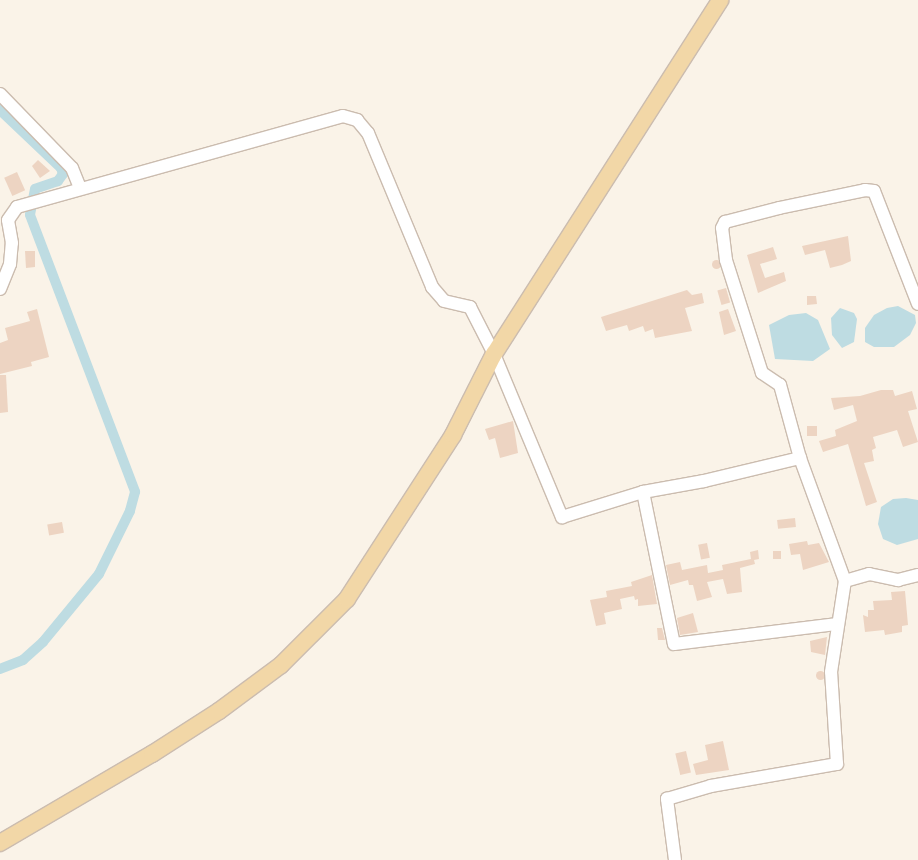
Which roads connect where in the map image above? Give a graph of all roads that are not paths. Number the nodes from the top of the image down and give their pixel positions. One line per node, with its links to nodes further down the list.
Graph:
1 (720, 0): 6 (main road)
2 (0, 94): 3 (street)
3 (76, 189): 4 (street); 6 (street)
4 (0, 289)
5 (918, 304): 7 (street)
6 (494, 354): 8 (street); 12 (main road)
7 (800, 458): 8 (street); 10 (street)
8 (642, 492): 11 (street)
9 (918, 575): 10 (street)
10 (845, 581): 11 (street)
11 (838, 624): 13 (street)
12 (0, 843)
13 (675, 860)

